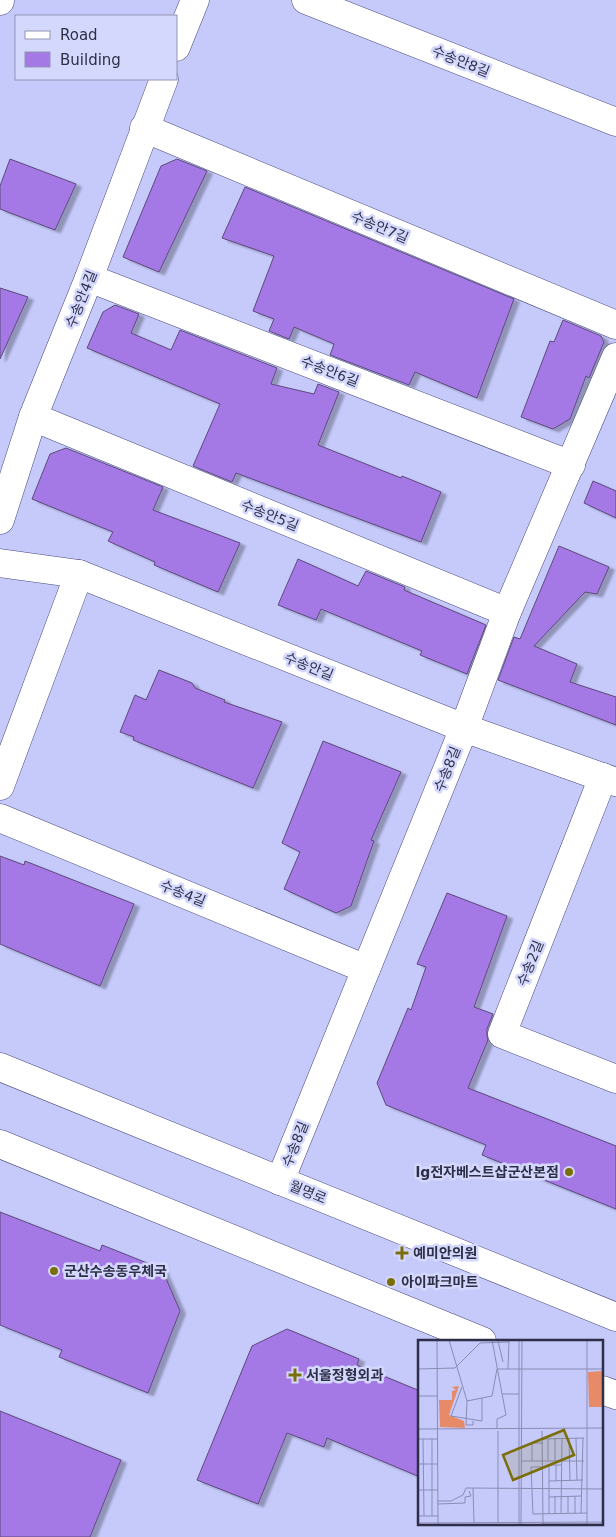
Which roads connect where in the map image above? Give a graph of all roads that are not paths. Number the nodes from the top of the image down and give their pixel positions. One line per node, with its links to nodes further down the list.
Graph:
1 (195, 0): 3 (street)
2 (306, 0): 5 (street, 수송안8길)
3 (178, 42)
4 (164, 80): 6 (street, 수송안4길)
5 (616, 122)
6 (144, 128): 7 (street, 수송안4길); 8 (street, 수송안7길)
7 (89, 278): 10 (street, 수송안4길); 11 (street, 수송안6길)
8 (616, 326)
9 (616, 357): 11 (street, 수송8길)
10 (33, 417): 12 (street, 수송안4길); 15 (street, 수송안5길)
11 (571, 465): 15 (street, 수송8길)
12 (0, 520)
13 (0, 563): 14 (street, 수송안길)
14 (79, 574): 16 (street, 수송안길); 18 (street)
15 (507, 612): 16 (street, 수송8길)
16 (464, 728): 17 (street, 수송안길); 20 (street, 수송8길)
17 (609, 780): 22 (street, 수송2길)
18 (0, 786)
19 (0, 818): 20 (street, 수송4길)
20 (366, 969): 24 (street, 수송8길)
21 (0, 1067): 24 (street, 월명로)
22 (616, 1079)
23 (0, 1144): 26 (street)
24 (280, 1181): 25 (street, 월명로)
25 (616, 1317)
26 (480, 1340)
27 (604, 1391): 28 (street)
28 (616, 1395)

